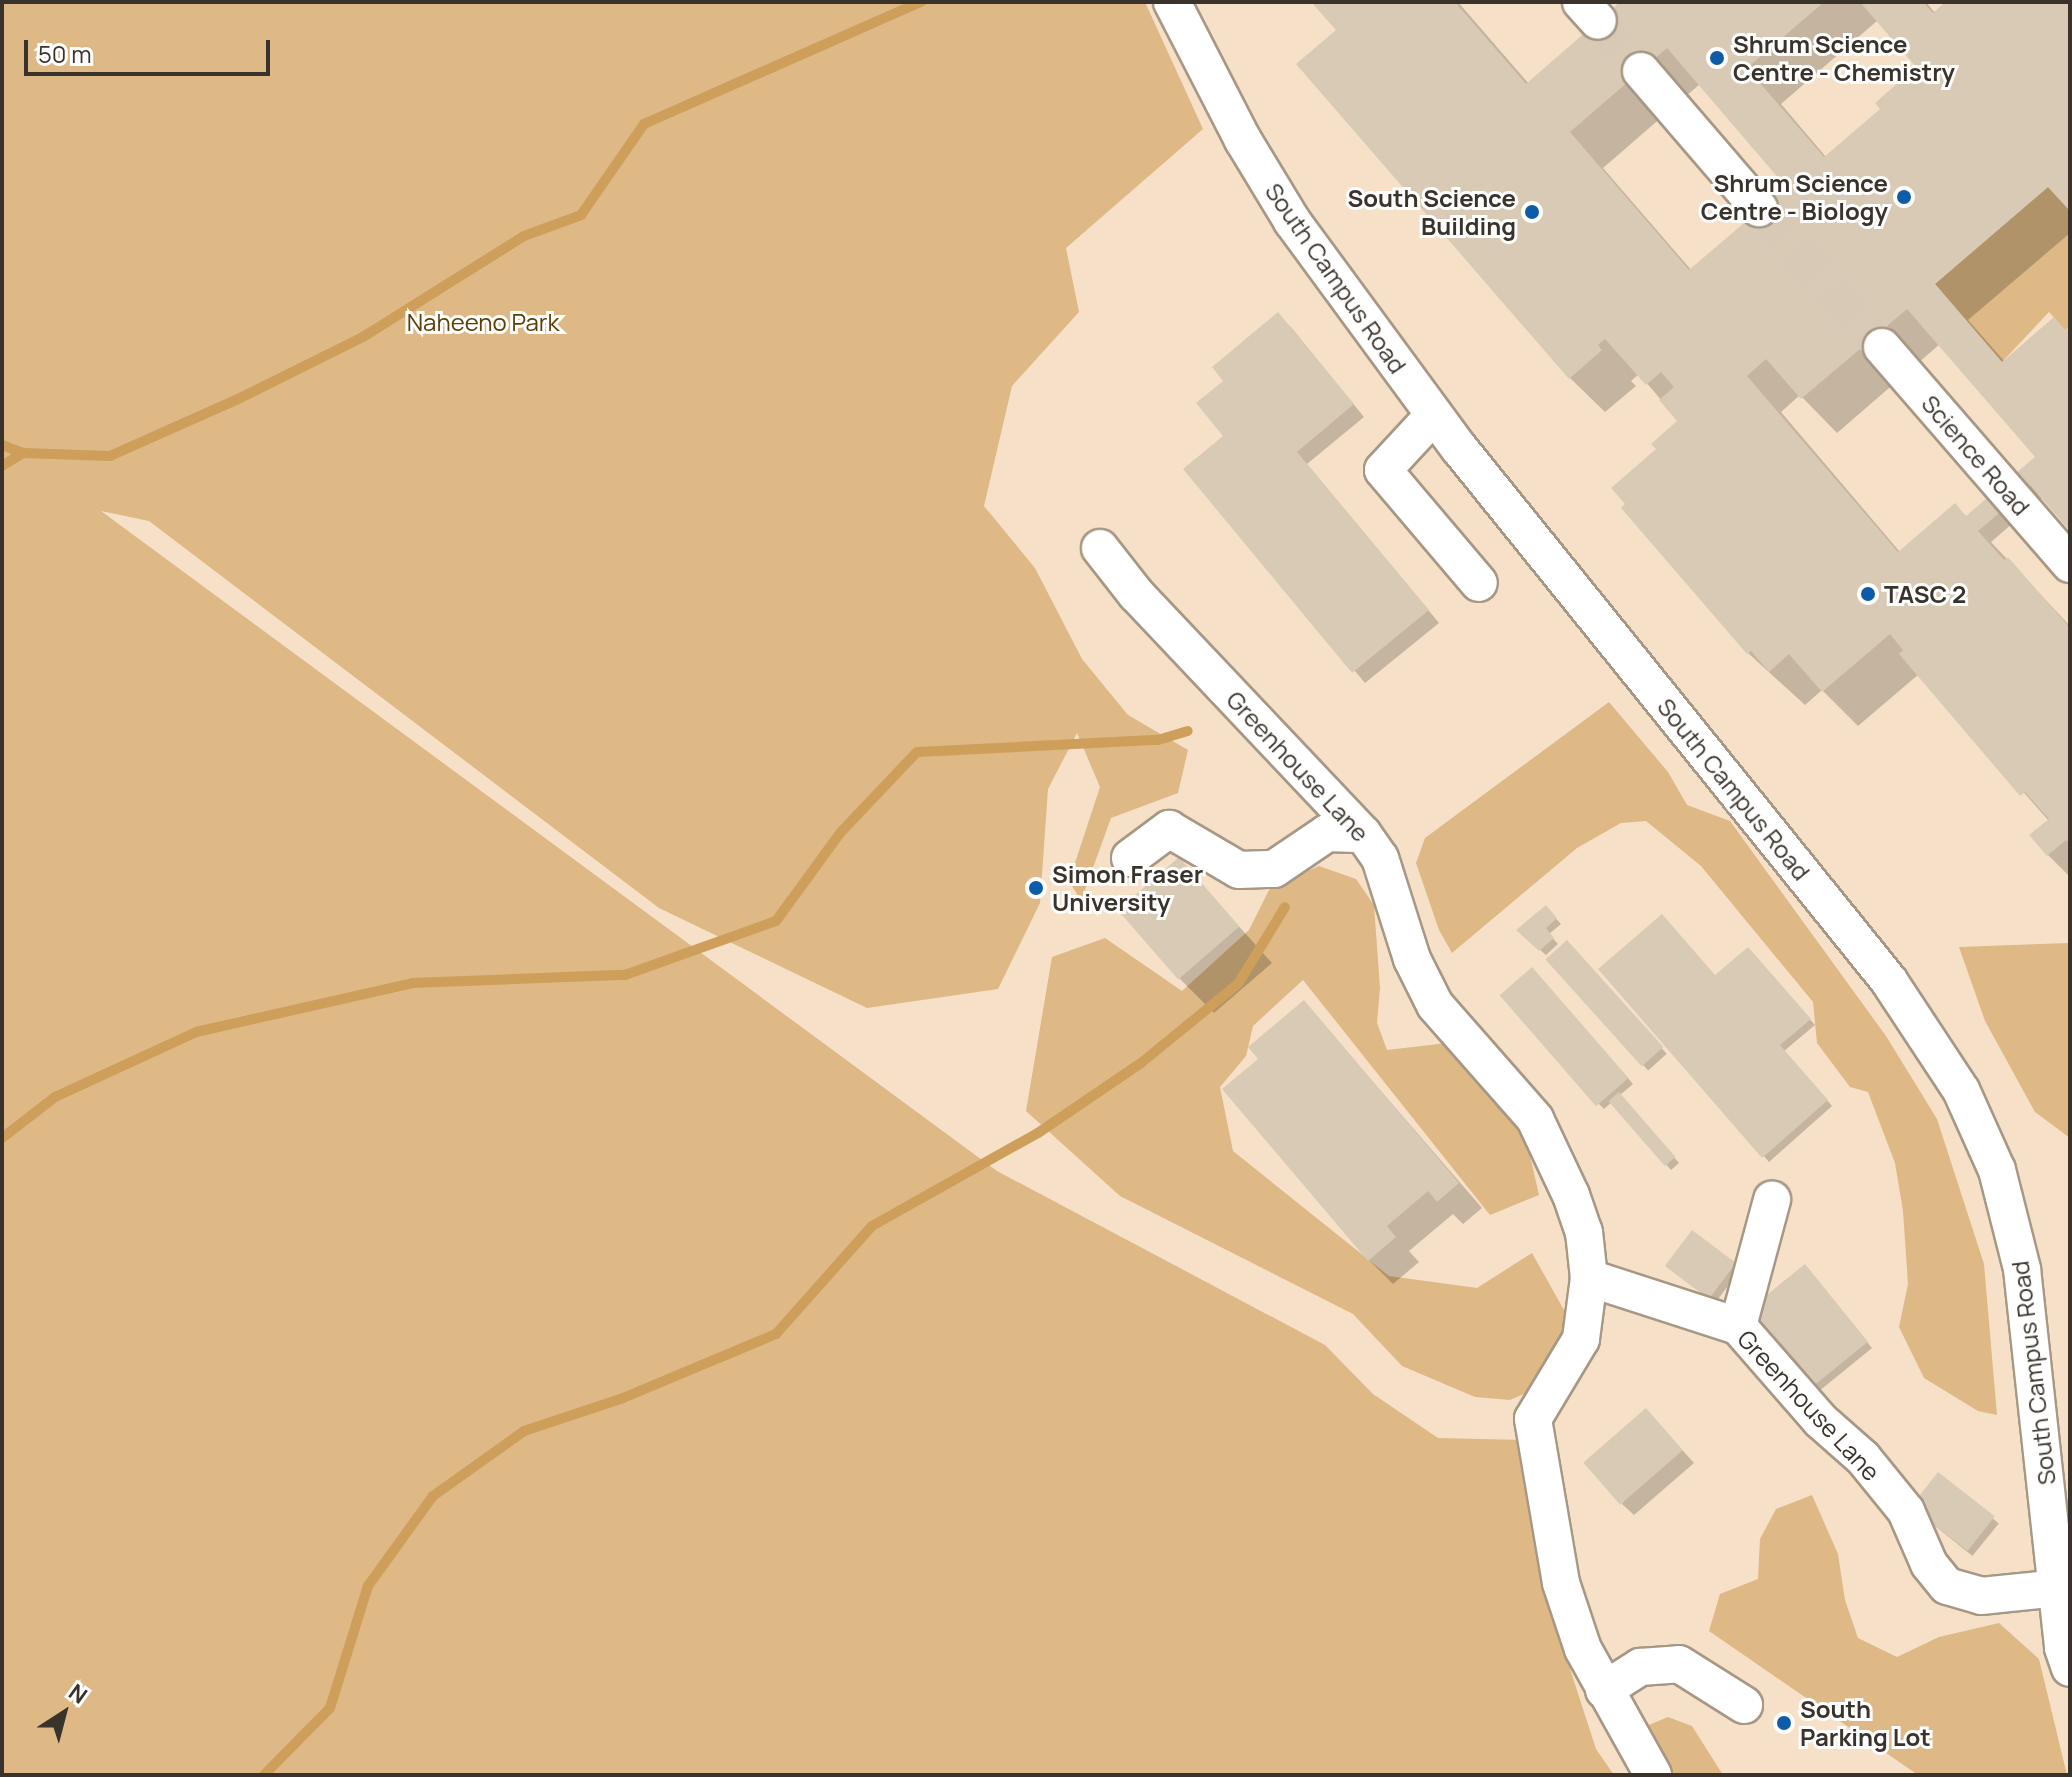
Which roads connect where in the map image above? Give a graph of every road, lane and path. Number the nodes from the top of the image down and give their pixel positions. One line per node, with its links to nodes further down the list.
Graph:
1 (1172, 2): 5 (street, South Campus Road)
2 (1641, 71): 3 (street)
3 (1759, 208)
4 (1882, 347): 7 (street, Science Road)
5 (1434, 415): 8 (street); 14 (street, South Campus Road)
6 (1100, 548): 9 (street, Greenhouse Lane)
7 (2070, 564)
8 (1479, 583)
9 (1363, 834): 10 (street); 12 (street, Greenhouse Lane)
10 (1130, 858)
11 (1772, 1200): 13 (street)
12 (1589, 1278): 13 (street, Greenhouse Lane); 17 (street)
13 (1738, 1326): 15 (street, Greenhouse Lane)
14 (2056, 1426): 15 (street, South Campus Road)
15 (2058, 1588): 16 (street, South Campus Road)
16 (2070, 1668)
17 (1604, 1690): 18 (street); 19 (street)
18 (1744, 1705)
19 (1653, 1775)

